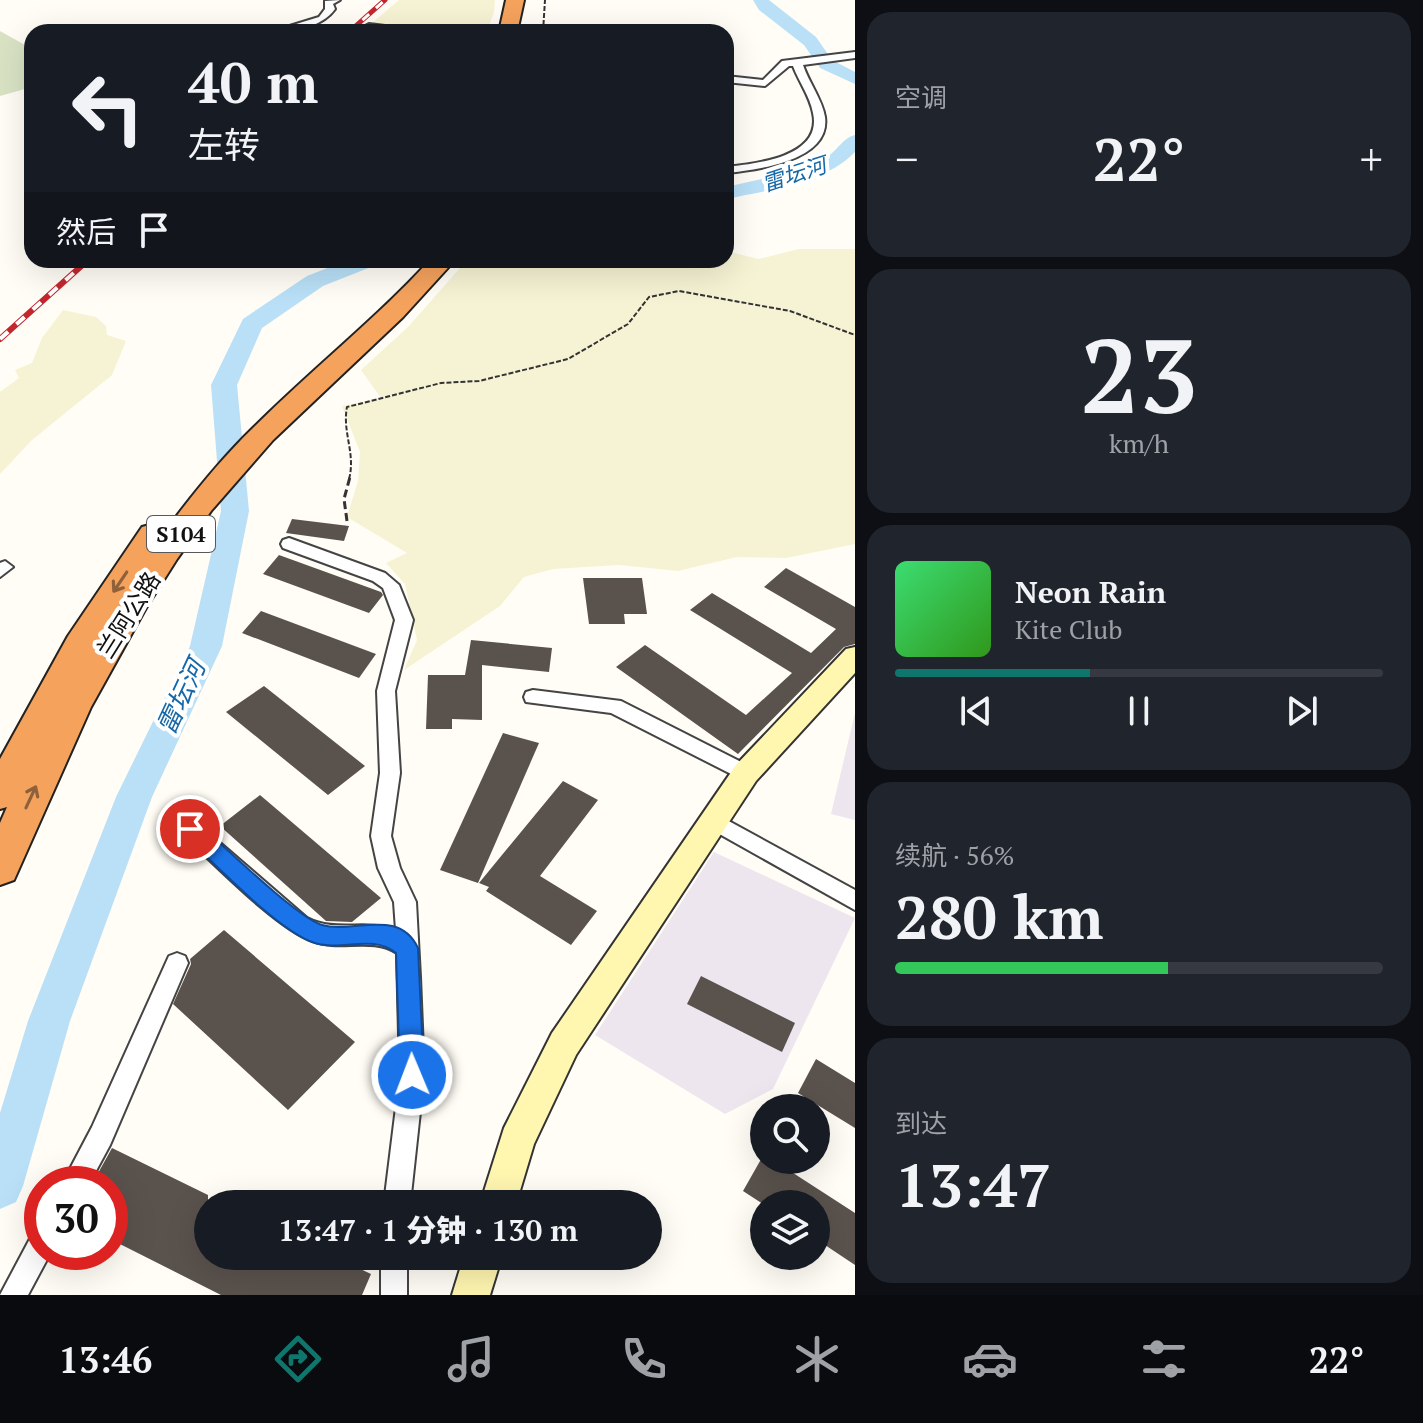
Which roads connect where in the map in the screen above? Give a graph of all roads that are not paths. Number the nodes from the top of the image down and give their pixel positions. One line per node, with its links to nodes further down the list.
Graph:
1 (335, 0): 4 (street)
2 (515, 0): 5 (highway)
3 (530, 0): 6 (highway)
4 (304, 24)
5 (510, 24)
6 (526, 24)
7 (855, 55): 8 (street)
8 (804, 61): 9 (street); 10 (street)
9 (734, 80)
10 (734, 169)
11 (414, 268): 17 (highway, 兰阿公路 / S104, one-way to 17)
12 (436, 268): 20 (highway, 兰阿公路 / S104, one-way to 12)
13 (289, 544): 22 (street)
14 (855, 656): 16 (street)
15 (533, 697): 16 (street)
16 (746, 773): 18 (street)
17 (0, 794)
18 (714, 821): 21 (street); 26 (street)
19 (190, 829): 22 (street)
20 (0, 868)
21 (855, 901)
22 (407, 948): 25 (street)
23 (177, 963): 24 (street)
24 (85, 1166)
25 (399, 1190)
26 (502, 1190)
27 (27, 1270): 30 (street)
28 (394, 1270): 31 (street)
29 (479, 1270): 32 (street)
30 (13, 1295)
31 (394, 1295)
32 (471, 1295)

